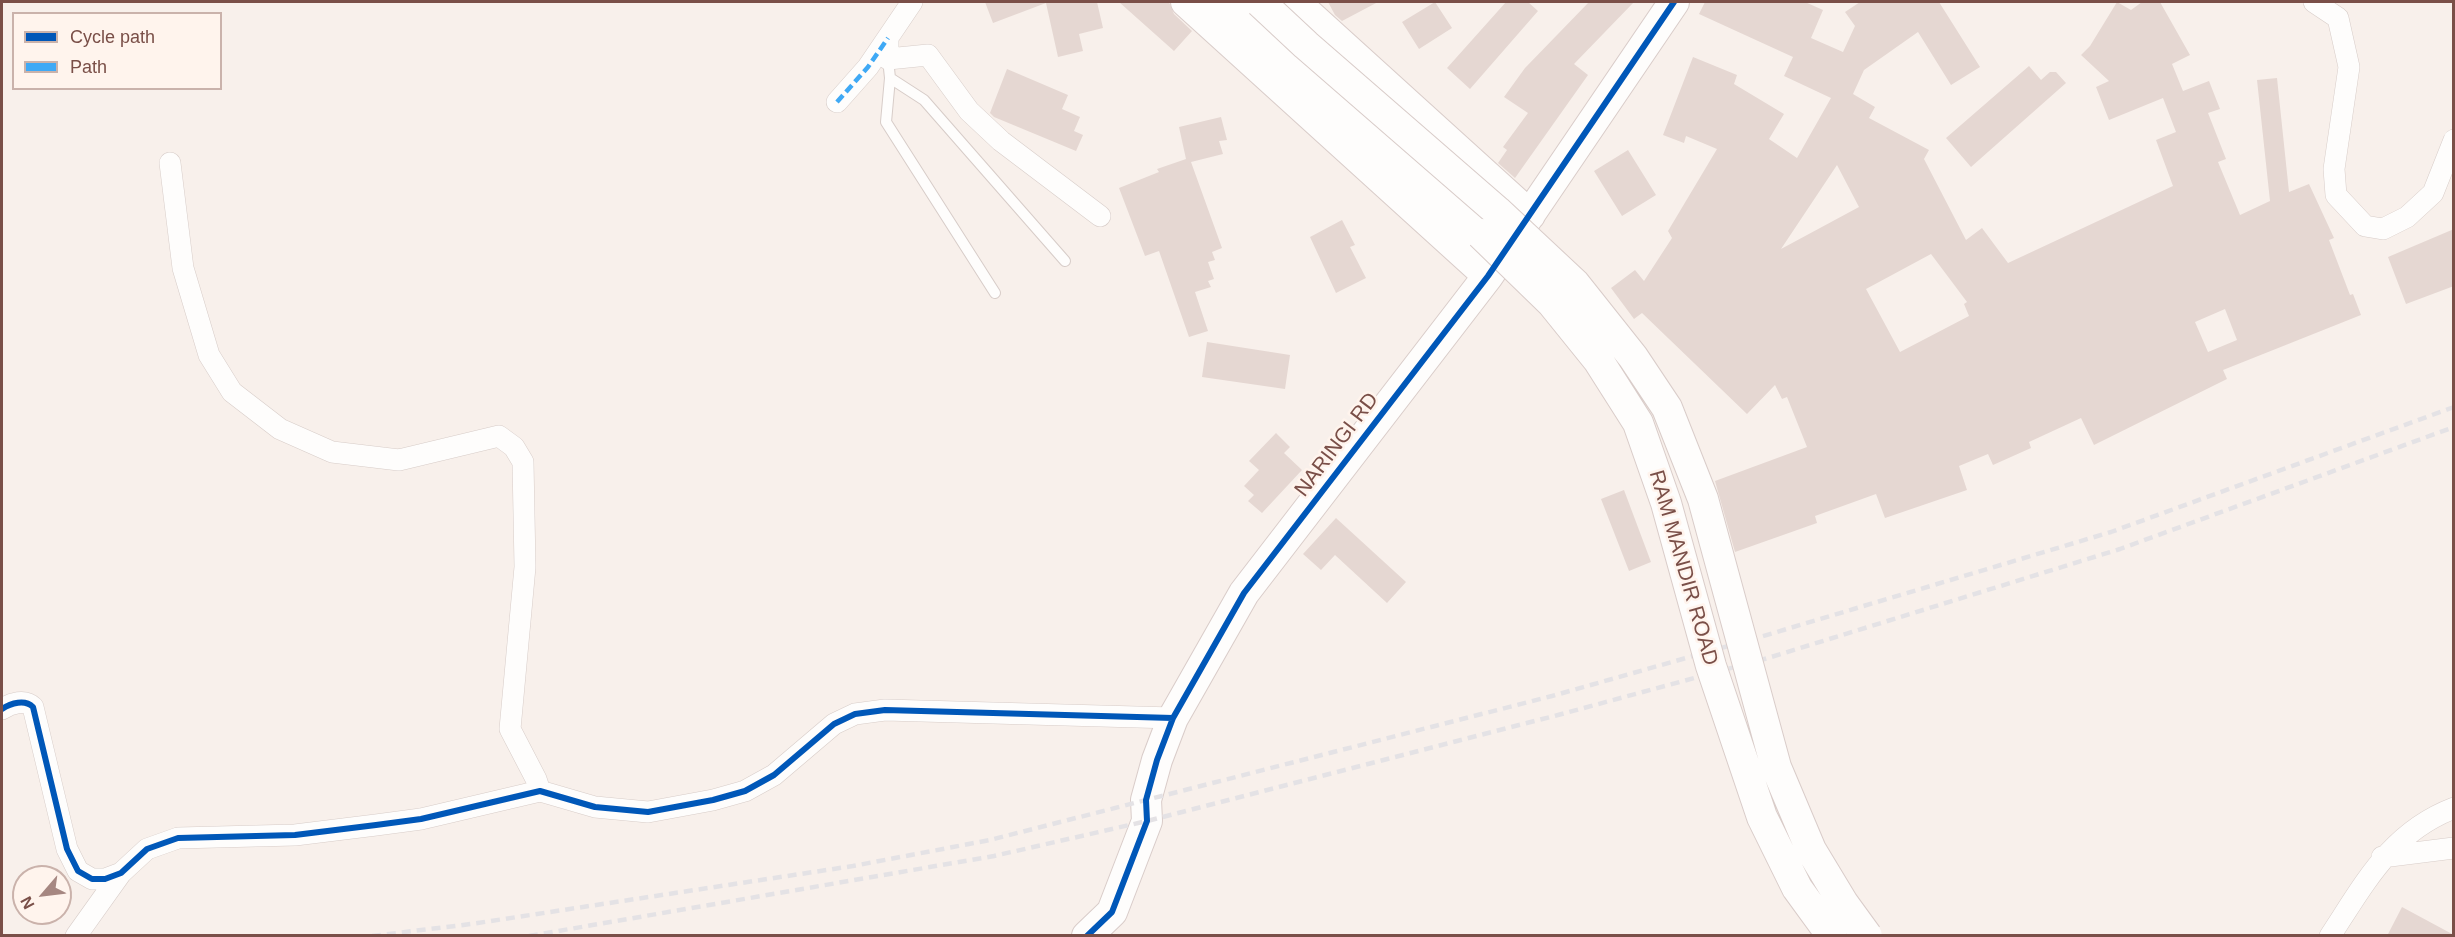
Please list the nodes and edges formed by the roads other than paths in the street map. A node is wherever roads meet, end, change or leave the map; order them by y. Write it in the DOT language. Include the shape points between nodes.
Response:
graph roads {
  1 [pos="912,2"];
  2 [pos="1186,2"];
  3 [pos="1224,2"];
  4 [pos="1260,2"];
  5 [pos="1295,2"];
  6 [pos="1674,2"];
  7 [pos="2314,2"];
  8 [pos="889,59"];
  9 [pos="837,102"];
  10 [pos="2454,140"];
  11 [pos="170,163"];
  12 [pos="1530,215"];
  13 [pos="1100,216"];
  14 [pos="1065,261"];
  15 [pos="1488,276"];
  16 [pos="995,292"];
  17 [pos="2,709"];
  18 [pos="1173,718"];
  19 [pos="540,791"];
  20 [pos="2454,808"];
  21 [pos="2454,848"];
  22 [pos="2382,857"];
  23 [pos="121,873"];
  24 [pos="76,936"];
  25 [pos="1087,936"];
  26 [pos="1832,936"];
  27 [pos="1867,936"];
  28 [pos="2330,936"];
  1 -- 8 [label="street"];
  2 -- 15 [label="main road"];
  3 -- 26 [label="main road, RAM MANDIR ROAD, bridge" via="1481,234 1552,303 1598,360 1638,423 1666,503 1711,666 1762,817 1797,888"];
  4 -- 27 [label="main road, bridge" via="1575,284 1656,391 1667,408 1703,500 1776,767 1811,850"];
  5 -- 12 [label="main road"];
  6 -- 12 [label="main road, NARINGI RD"];
  7 -- 10 [label="street" via="2338,18 2349,67 2334,169 2336,195 2365,226 2383,229 2407,217 2433,194"];
  8 -- 9 [label="street" via="868,67"];
  8 -- 13 [label="street" via="928,55 969,111 1001,141"];
  8 -- 14 [label="lane"];
  8 -- 16 [label="lane" via="886,122"];
  11 -- 19 [label="street" via="183,268 209,355 232,392 280,429 332,452 399,460 499,436 514,447 523,462 525,567 510,729"];
  12 -- 15 [label="main road, NARINGI RD"];
  15 -- 18 [label="main road, NARINGI RD" via="1244,594"];
  17 -- 23 [label="street" via="21,702 33,707 59,823 78,871 92,879"];
  18 -- 19 [label="street" via="885,710 855,714 834,724 774,775 745,791 713,800 648,812 595,807"];
  18 -- 25 [label="main road, NARINGI RD" via="1146,800 1147,820 1112,912"];
  19 -- 23 [label="street" via="421,819 364,827 295,835 178,838 147,849"];
  20 -- 22 [label="street" via="2423,822"];
  21 -- 22 [label="street"];
  22 -- 28 [label="street"];
  23 -- 24 [label="street"];
}
